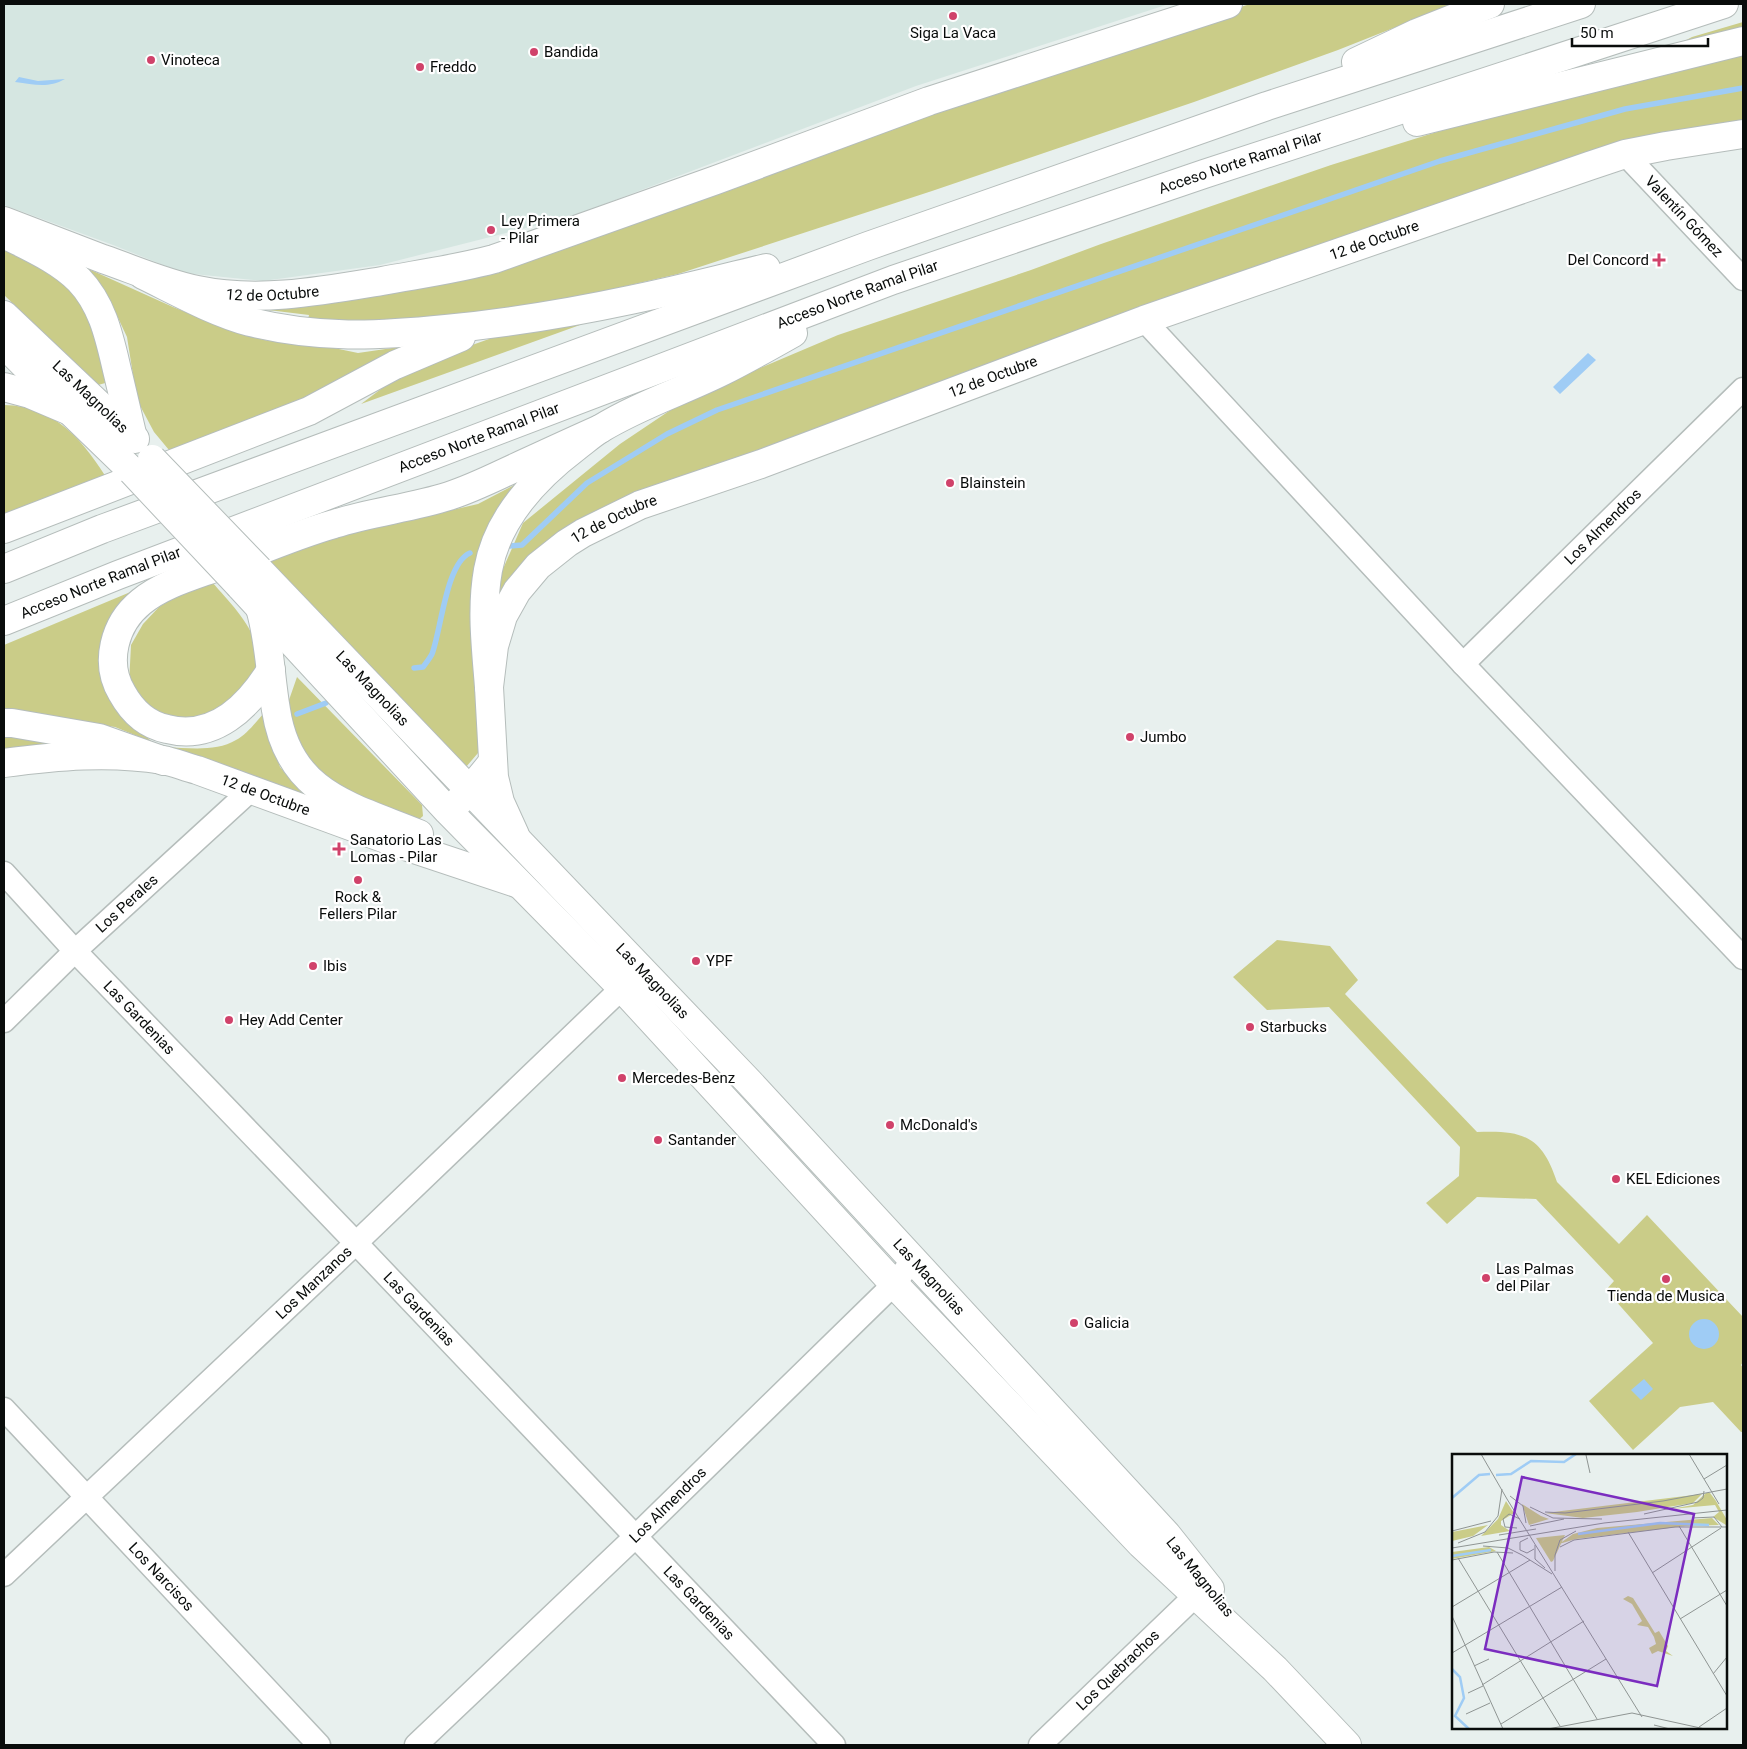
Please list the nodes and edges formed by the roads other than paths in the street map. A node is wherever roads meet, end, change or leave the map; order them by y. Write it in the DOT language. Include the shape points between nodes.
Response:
graph roads {
  1 [pos="1228,4"];
  2 [pos="1490,4"];
  3 [pos="1581,4"];
  4 [pos="1724,4"];
  5 [pos="1743,42"];
  6 [pos="1267,106"];
  7 [pos="1743,134"];
  8 [pos="1625,154"];
  9 [pos="1204,174"];
  10 [pos="4,221"];
  11 [pos="4,234"];
  12 [pos="868,246"];
  13 [pos="143,275"];
  14 [pos="1743,279"];
  15 [pos="892,280"];
  16 [pos="4,315"];
  17 [pos="1144,320"];
  18 [pos="495,324"];
  19 [pos="4,344"];
  20 [pos="4,387"];
  21 [pos="1743,389"];
  22 [pos="70,411"];
  23 [pos="600,429"];
  24 [pos="133,438"];
  25 [pos="142,465"];
  26 [pos="4,529"];
  27 [pos="4,569"];
  28 [pos="250,578"];
  29 [pos="259,607"];
  30 [pos="4,621"];
  31 [pos="1463,664"];
  32 [pos="271,670"];
  33 [pos="489,687"];
  34 [pos="4,723"];
  35 [pos="164,760"];
  36 [pos="492,762"];
  37 [pos="4,763"];
  38 [pos="252,789"];
  39 [pos="470,791"];
  40 [pos="448,811"];
  41 [pos="412,840"];
  42 [pos="519,843"];
  43 [pos="4,873"];
  44 [pos="519,884"];
  45 [pos="76,950"];
  46 [pos="1743,958"];
  47 [pos="622,988"];
  48 [pos="4,1021"];
  49 [pos="356,1243"];
  50 [pos="913,1260"];
  51 [pos="894,1284"];
  52 [pos="4,1409"];
  53 [pos="86,1496"];
  54 [pos="635,1537"];
  55 [pos="4,1575"];
  56 [pos="1196,1595"];
  57 [pos="1276,1669"];
  58 [pos="319,1745"];
  59 [pos="416,1745"];
  60 [pos="834,1745"];
  61 [pos="1040,1745"];
  62 [pos="1347,1745"];
  1 -- 13 [label="main road, 12 de Octubre" via="929,101 725,177 494,259 463,267 353,286 271,295 212,293"];
  2 -- 6 [label="main road" via="1417,32"];
  3 -- 6 [label="main road"];
  4 -- 9 [label="main road, Acceso Norte Ramal Pilar"];
  5 -- 9 [label="main road"];
  6 -- 12 [label="main road"];
  7 -- 8 [label="main road, 12 de Octubre"];
  8 -- 14 [label="street, Valentín Gómez"];
  8 -- 17 [label="main road, 12 de Octubre"];
  9 -- 15 [label="main road, Acceso Norte Ramal Pilar"];
  10 -- 13 [label="main road, 12 de Octubre"];
  11 -- 24 [label="main road" via="66,270 78,279 94,300 110,342"];
  12 -- 18 [label="main road" via="631,300"];
  12 -- 27 [label="main road" via="102,529"];
  13 -- 18 [label="main road" via="219,311 248,321 301,331 387,335"];
  15 -- 23 [label="main road" via="723,371"];
  15 -- 30 [label="main road, Acceso Norte Ramal Pilar" via="118,574"];
  16 -- 24 [label="main road, Las Magnolias"];
  17 -- 31 [label="street"];
  17 -- 33 [label="main road, 12 de Octubre" via="761,464 669,494 619,514 584,533 551,556 517,591 503,616 494,646"];
  18 -- 26 [label="main road" via="411,358 310,411"];
  19 -- 22 [label="main road, Las Magnolias"];
  20 -- 22 [label="main road"];
  21 -- 31 [label="street, Los Almendros"];
  22 -- 25 [label="main road, Las Magnolias"];
  23 -- 32 [label="main road" via="486,482 448,496 333,524 175,583 141,602 127,616 113,651 114,676 128,703 151,723 179,731 205,730 229,717 256,694"];
  23 -- 33 [label="main road" via="557,462 528,490 496,542 488,570 484,606"];
  24 -- 25 [label="main road, Las Magnolias"];
  25 -- 28 [label="main road, Las Magnolias, bridge"];
  28 -- 29 [label="main road, Las Magnolias"];
  28 -- 39 [label="main road, Las Magnolias"];
  29 -- 32 [label="main road" via="267,634"];
  29 -- 40 [label="main road, Las Magnolias"];
  31 -- 46 [label="street"];
  32 -- 41 [label="main road" via="283,740 305,775 328,795"];
  33 -- 36 [label="main road, 12 de Octubre"];
  34 -- 35 [label="main road" via="99,738"];
  35 -- 37 [label="main road, 12 de Octubre" via="85,754"];
  35 -- 38 [label="main road, 12 de Octubre"];
  36 -- 39 [label="main road"];
  36 -- 42 [label="main road, 12 de Octubre" via="500,802"];
  38 -- 41 [label="main road, 12 de Octubre"];
  38 -- 45 [label="street, Los Perales"];
  39 -- 40 [label="main road"];
  39 -- 42 [label="main road, Las Magnolias"];
  40 -- 41 [label="main road"];
  40 -- 44 [label="main road, Las Magnolias"];
  41 -- 44 [label="main road, 12 de Octubre"];
  42 -- 50 [label="main road, Las Magnolias" via="749,1082"];
  43 -- 45 [label="street, Las Gardenias"];
  44 -- 47 [label="main road, Las Magnolias"];
  45 -- 48 [label="street, Los Perales"];
  45 -- 49 [label="street, Las Gardenias"];
  47 -- 49 [label="street, Los Manzanos"];
  47 -- 51 [label="main road, Las Magnolias"];
  49 -- 53 [label="street, Los Manzanos"];
  49 -- 54 [label="street, Las Gardenias"];
  50 -- 51 [label="street, Los Almendros"];
  50 -- 57 [label="main road, Las Magnolias" via="1166,1535"];
  51 -- 54 [label="street, Los Almendros"];
  51 -- 56 [label="main road, Las Magnolias" via="1141,1544"];
  52 -- 53 [label="street, Los Narcisos"];
  53 -- 55 [label="street, Los Manzanos"];
  53 -- 58 [label="street, Los Narcisos"];
  54 -- 59 [label="street, Los Almendros"];
  54 -- 60 [label="street, Las Gardenias"];
  56 -- 57 [label="main road, Las Magnolias"];
  56 -- 61 [label="street, Los Quebrachos"];
  57 -- 62 [label="main road, Las Magnolias"];
}
